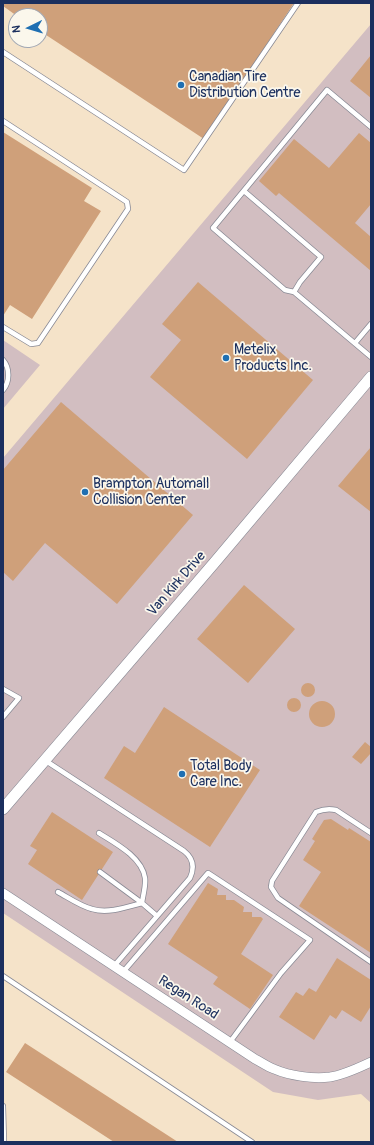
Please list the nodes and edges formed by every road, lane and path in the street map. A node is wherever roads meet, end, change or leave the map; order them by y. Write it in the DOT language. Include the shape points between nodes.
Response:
graph roads {
  1 [pos="298,3"];
  2 [pos="3,52"];
  3 [pos="3,121"];
  4 [pos="371,127"];
  5 [pos="244,191"];
  6 [pos="294,292"];
  7 [pos="371,324"];
  8 [pos="3,327"];
  9 [pos="355,343"];
  10 [pos="371,357"];
  11 [pos="3,360"];
  12 [pos="371,377"];
  13 [pos="3,390"];
  14 [pos="3,689"];
  15 [pos="3,717"];
  16 [pos="45,760"];
  17 [pos="3,809"];
  18 [pos="99,833"];
  19 [pos="371,833"];
  20 [pos="100,872"];
  21 [pos="58,892"];
  22 [pos="3,893"];
  23 [pos="142,903"];
  24 [pos="157,916"];
  25 [pos="371,962"];
  26 [pos="114,966"];
  27 [pos="123,972"];
  28 [pos="3,976"];
  29 [pos="230,1042"];
  30 [pos="371,1062"];
  31 [pos="3,1106"];
  32 [pos="4,1142"];
  33 [pos="252,1142"];
  1 -- 2 [label="lane" via="184,170"];
  3 -- 8 [label="lane" via="127,202 128,209 38,343 31,344"];
  4 -- 5 [label="lane" via="327,90"];
  5 -- 6 [label="lane" via="321,256"];
  5 -- 6 [label="lane" via="213,228 285,290"];
  6 -- 9 [label="lane"];
  7 -- 9 [label="lane"];
  9 -- 10 [label="lane"];
  11 -- 13 [label="lane" via="8,369 7,385"];
  12 -- 16 [label="street, Van Kirk Drive"];
  14 -- 15 [label="lane" via="19,698"];
  16 -- 17 [label="street, Van Kirk Drive"];
  16 -- 24 [label="lane" via="189,855 193,866 190,878"];
  18 -- 23 [label="lane" via="124,850 141,867 145,878"];
  19 -- 25 [label="lane" via="336,810 330,808 316,812 271,887 278,898"];
  20 -- 23 [label="lane"];
  21 -- 23 [label="lane" via="79,904 97,910 113,910"];
  22 -- 26 [label="street, Regan Road"];
  23 -- 24 [label="lane"];
  24 -- 26 [label="lane"];
  26 -- 27 [label="street, Regan Road"];
  27 -- 29 [label="street, Regan Road"];
  27 -- 29 [label="lane" via="208,873 310,940 281,973"];
  28 -- 33 [label="lane"];
  29 -- 30 [label="street, Regan Road" via="274,1070 308,1077 330,1077"];
  31 -- 32 [label="lane"];
}
